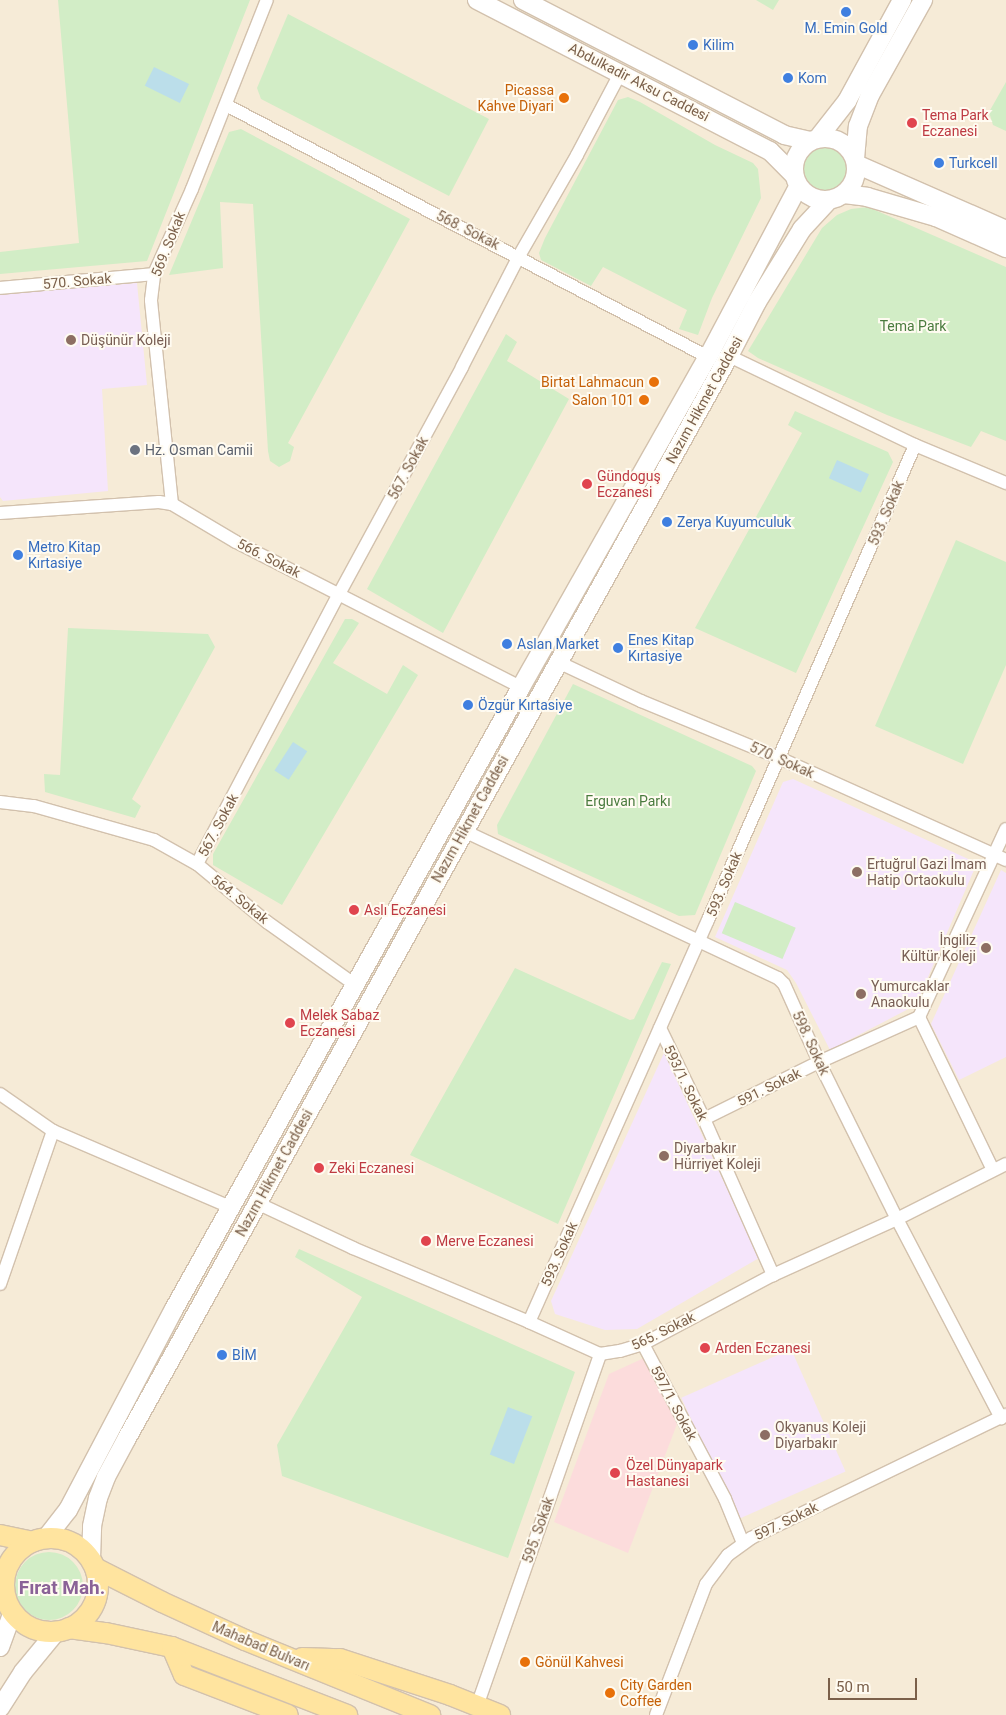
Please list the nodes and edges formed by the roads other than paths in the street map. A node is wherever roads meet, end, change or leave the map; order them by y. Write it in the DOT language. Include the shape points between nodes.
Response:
graph roads {
  1 [pos="267,0"];
  2 [pos="477,0"];
  3 [pos="523,0"];
  4 [pos="902,0"];
  5 [pos="923,0"];
  6 [pos="620,72"];
  7 [pos="226,105"];
  8 [pos="814,139"];
  9 [pos="855,162"];
  10 [pos="796,180"];
  11 [pos="836,197"];
  12 [pos="1006,230"];
  13 [pos="1006,248"];
  14 [pos="519,256"];
  15 [pos="154,274"];
  16 [pos="0,288"];
  17 [pos="729,356"];
  18 [pos="708,357"];
  19 [pos="915,445"];
  20 [pos="1006,483"];
  21 [pos="172,504"];
  22 [pos="0,513"];
  23 [pos="339,594"];
  24 [pos="558,662"];
  25 [pos="521,687"];
  26 [pos="779,758"];
  27 [pos="0,802"];
  28 [pos="1006,829"];
  29 [pos="464,832"];
  30 [pos="1000,857"];
  31 [pos="197,864"];
  32 [pos="699,940"];
  33 [pos="354,984"];
  34 [pos="919,1016"];
  35 [pos="660,1028"];
  36 [pos="819,1062"];
  37 [pos="0,1094"];
  38 [pos="704,1119"];
  39 [pos="53,1131"];
  40 [pos="1006,1164"];
  41 [pos="993,1170"];
  42 [pos="258,1203"];
  43 [pos="230,1207"];
  44 [pos="897,1219"];
  45 [pos="773,1275"];
  46 [pos="0,1284"];
  47 [pos="529,1322"];
  48 [pos="643,1344"];
  49 [pos="600,1354"];
  50 [pos="1003,1416"];
  51 [pos="0,1535"];
  52 [pos="39,1540"];
  53 [pos="743,1543"];
  54 [pos="93,1563"];
  55 [pos="7,1603"];
  56 [pos="62,1630"];
  57 [pos="0,1647"];
  58 [pos="172,1648"];
  59 [pos="290,1658"];
  60 [pos="477,1706"];
  61 [pos="0,1708"];
  62 [pos="288,1715"];
  63 [pos="347,1715"];
  64 [pos="430,1715"];
  65 [pos="500,1715"];
  66 [pos="656,1715"];
  1 -- 7 [label="street, 569. Sokak"];
  2 -- 6 [label="main road, Abdulkadir Aksu Caddesi"];
  3 -- 8 [label="main road, Abdulkadir Aksu Caddesi" via="784,135"];
  4 -- 8 [label="main road" via="847,101"];
  5 -- 9 [label="main road" via="870,95 858,126"];
  6 -- 10 [label="main road, Abdulkadir Aksu Caddesi" via="770,151"];
  6 -- 14 [label="street, 567. Sokak"];
  7 -- 14 [label="street, 568. Sokak"];
  7 -- 15 [label="street, 569. Sokak"];
  8 -- 9 [label="main road" via="836,140 850,151"];
  8 -- 10 [label="main road" via="796,155"];
  9 -- 11 [label="main road" via="854,180"];
  9 -- 12 [label="main road"];
  10 -- 11 [label="main road" via="806,195 817,200"];
  10 -- 18 [label="main road, Nazım Hikmet Caddesi"];
  11 -- 13 [label="main road" via="867,196 936,216"];
  11 -- 17 [label="main road, Nazım Hikmet Caddesi" via="802,229 779,263"];
  14 -- 18 [label="street, 568. Sokak"];
  14 -- 23 [label="street, 567. Sokak" via="458,376"];
  15 -- 16 [label="street, 570. Sokak"];
  15 -- 21 [label="street, 569. Sokak" via="151,300"];
  17 -- 19 [label="street"];
  17 -- 24 [label="main road, Nazım Hikmet Caddesi"];
  18 -- 25 [label="main road, Nazım Hikmet Caddesi"];
  19 -- 20 [label="street"];
  19 -- 26 [label="street, 593. Sokak"];
  21 -- 22 [label="street, 566. Sokak" via="159,502"];
  21 -- 23 [label="street, 566. Sokak" via="236,542"];
  23 -- 25 [label="street, 566. Sokak"];
  23 -- 31 [label="street, 567. Sokak"];
  24 -- 26 [label="street, 570. Sokak" via="641,701"];
  24 -- 29 [label="main road, Nazım Hikmet Caddesi"];
  25 -- 33 [label="main road, Nazım Hikmet Caddesi" via="416,879"];
  26 -- 30 [label="street, 570. Sokak"];
  26 -- 32 [label="street, 593. Sokak"];
  27 -- 31 [label="street, 564. Sokak" via="34,806 154,840"];
  28 -- 30 [label="street"];
  29 -- 32 [label="street, 598. Sokak"];
  29 -- 42 [label="main road, Nazım Hikmet Caddesi"];
  30 -- 34 [label="street"];
  31 -- 33 [label="street, 564. Sokak" via="267,922"];
  32 -- 35 [label="street, 593. Sokak"];
  32 -- 36 [label="street, 598. Sokak" via="778,978 784,984"];
  33 -- 43 [label="main road, Nazım Hikmet Caddesi"];
  34 -- 36 [label="street, 591. Sokak"];
  34 -- 41 [label="street"];
  35 -- 38 [label="street, 593/1. Sokak"];
  35 -- 47 [label="street, 593. Sokak"];
  36 -- 38 [label="street, 591. Sokak"];
  36 -- 44 [label="street, 598. Sokak"];
  37 -- 39 [label="street"];
  38 -- 45 [label="street, 593/1. Sokak"];
  39 -- 43 [label="street"];
  39 -- 46 [label="street"];
  40 -- 41 [label="street, 565. Sokak"];
  41 -- 44 [label="street, 565. Sokak"];
  42 -- 47 [label="street" via="353,1248"];
  42 -- 54 [label="main road, Nazım Hikmet Caddesi" via="106,1477 94,1514"];
  43 -- 52 [label="main road, Nazım Hikmet Caddesi" via="68,1510"];
  44 -- 45 [label="street, 565. Sokak"];
  44 -- 50 [label="street, 598. Sokak"];
  45 -- 48 [label="street, 565. Sokak"];
  47 -- 49 [label="street"];
  48 -- 49 [label="street, 565. Sokak"];
  48 -- 53 [label="street, 597/1. Sokak" via="725,1499"];
  49 -- 60 [label="street, 595. Sokak"];
  50 -- 53 [label="street, 597. Sokak"];
  51 -- 52 [label="main road"];
  52 -- 54 [label="main road" via="72,1542"];
  52 -- 55 [label="main road" via="20,1550 11,1560 5,1580"];
  53 -- 66 [label="street, 597. Sokak" via="728,1555 706,1584"];
  54 -- 56 [label="main road" via="98,1582 91,1610 82,1621"];
  54 -- 59 [label="main road, Mahabad Bulvarı" via="162,1602"];
  55 -- 56 [label="main road" via="32,1627"];
  55 -- 57 [label="main road"];
  56 -- 58 [label="main road" via="106,1633"];
  56 -- 61 [label="main road" via="23,1672"];
  58 -- 62 [label="main road" via="184,1675"];
  58 -- 63 [label="main road"];
  59 -- 60 [label="main road" via="340,1659"];
  59 -- 64 [label="main road, Mahabad Bulvarı"];
  60 -- 65 [label="main road"];
}
